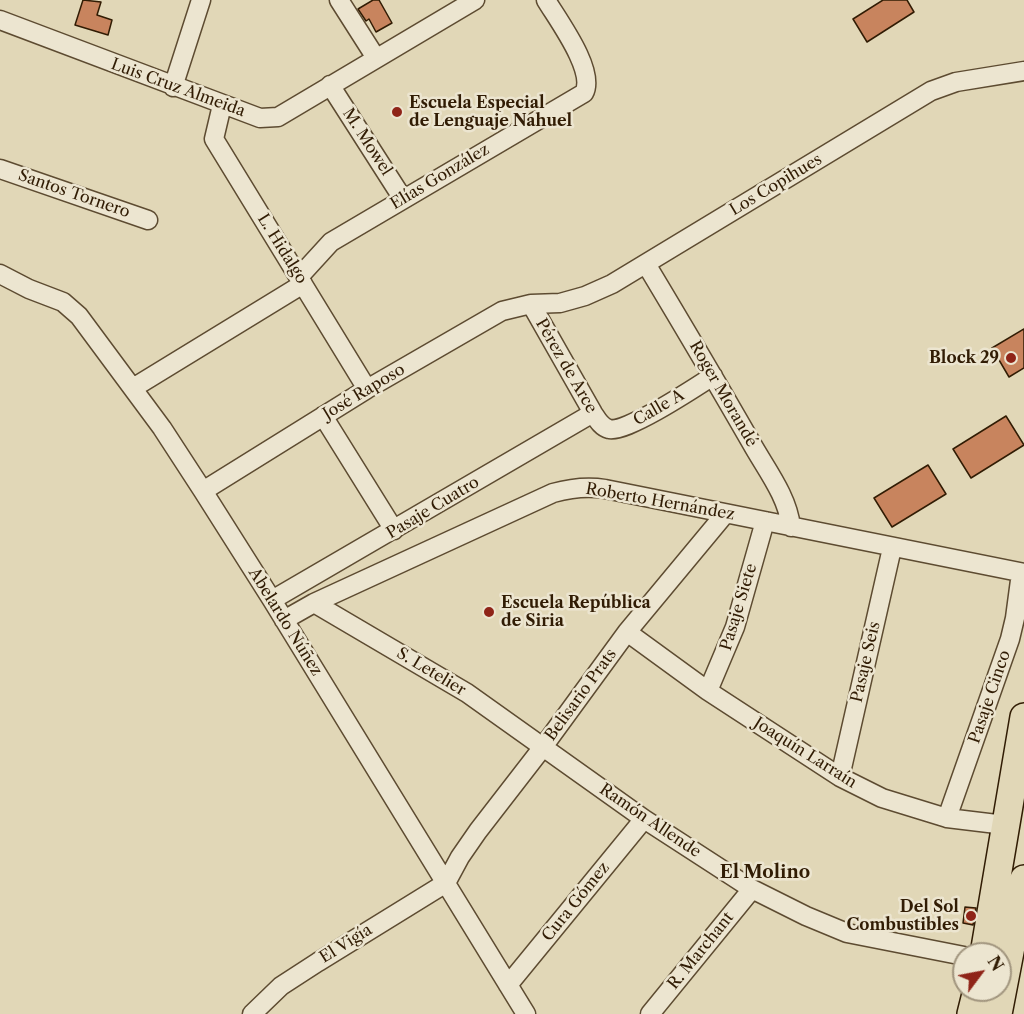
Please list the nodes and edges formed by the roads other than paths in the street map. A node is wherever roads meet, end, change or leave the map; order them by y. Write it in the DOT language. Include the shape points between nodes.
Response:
graph roads {
  1 [pos="201,0"];
  2 [pos="339,0"];
  3 [pos="476,0"];
  4 [pos="546,0"];
  5 [pos="0,20"];
  6 [pos="376,58"];
  7 [pos="1024,71"];
  8 [pos="330,86"];
  9 [pos="173,87"];
  10 [pos="222,105"];
  11 [pos="0,169"];
  12 [pos="403,199"];
  13 [pos="148,220"];
  14 [pos="646,264"];
  15 [pos="0,274"];
  16 [pos="301,281"];
  17 [pos="531,304"];
  18 [pos="713,376"];
  19 [pos="133,388"];
  20 [pos="367,389"];
  21 [pos="323,416"];
  22 [pos="598,420"];
  23 [pos="203,491"];
  24 [pos="725,514"];
  25 [pos="765,521"];
  26 [pos="791,527"];
  27 [pos="394,531"];
  28 [pos="892,548"];
  29 [pos="1023,573"];
  30 [pos="272,600"];
  31 [pos="314,603"];
  32 [pos="284,620"];
  33 [pos="627,632"];
  34 [pos="708,691"];
  35 [pos="1024,717"];
  36 [pos="543,747"];
  37 [pos="840,777"];
  38 [pos="947,818"];
  39 [pos="644,819"];
  40 [pos="1005,825"];
  41 [pos="1024,879"];
  42 [pos="446,883"];
  43 [pos="752,889"];
  44 [pos="986,942"];
  45 [pos="952,954"];
  46 [pos="508,985"];
  47 [pos="252,1014"];
  48 [pos="525,1014"];
  49 [pos="650,1014"];
  50 [pos="998,1014"];
  1 -- 9 [label="street"];
  2 -- 6 [label="street"];
  3 -- 6 [label="street, Luis Cruz Almeida"];
  4 -- 12 [label="street, Elías González" via="584,69 588,86 584,93"];
  5 -- 9 [label="street, Luis Cruz Almeida"];
  6 -- 8 [label="street, Luis Cruz Almeida"];
  7 -- 14 [label="street, Los Copihues" via="956,82 931,91"];
  8 -- 10 [label="street, Luis Cruz Almeida" via="278,117 260,118"];
  8 -- 12 [label="street, M. Mowel"];
  9 -- 10 [label="street, Luis Cruz Almeida"];
  10 -- 16 [label="street, L. Hidalgo" via="214,139"];
  11 -- 13 [label="street, Santos Tornero"];
  12 -- 16 [label="street, Elías González" via="331,242"];
  14 -- 17 [label="street, Los Copihues" via="585,296 560,303"];
  14 -- 18 [label="street, Roger Morandé"];
  15 -- 19 [label="street, Abelardo Núñez" via="63,302 80,315"];
  16 -- 19 [label="street, Elías González"];
  16 -- 20 [label="street, L. Hidalgo"];
  17 -- 20 [label="street, José Raposo" via="502,311"];
  17 -- 22 [label="street, Pérez de Arce"];
  18 -- 22 [label="street, Calle A" via="618,430 610,430"];
  18 -- 26 [label="street, Roger Morandé" via="785,503"];
  19 -- 23 [label="street, Abelardo Núñez"];
  20 -- 21 [label="street, José Raposo"];
  21 -- 23 [label="street, José Raposo"];
  21 -- 27 [label="street"];
  22 -- 27 [label="street, Pasaje Cuatro"];
  23 -- 30 [label="street, Abelardo Núñez"];
  24 -- 25 [label="street, Roberto Hernández"];
  24 -- 31 [label="street, Roberto Hernández" via="605,489 571,488"];
  24 -- 33 [label="street, Belisario Prats"];
  25 -- 26 [label="street, Roberto Hernández"];
  25 -- 34 [label="street, Pasaje Siete" via="735,627"];
  26 -- 28 [label="street, Roberto Hernández"];
  27 -- 30 [label="street, Pasaje Cuatro"];
  28 -- 29 [label="street, Roberto Hernández"];
  28 -- 37 [label="street, Pasaje Seis"];
  29 -- 38 [label="street, Pasaje Cinco" via="1010,639"];
  30 -- 32 [label="street, Abelardo Núñez"];
  31 -- 32 [label="street, Roberto Hernández"];
  31 -- 36 [label="street, S. Letelier" via="466,693"];
  32 -- 42 [label="street, Abelardo Núñez"];
  33 -- 34 [label="street, Joaquín Larraín"];
  33 -- 36 [label="street, Belisario Prats"];
  34 -- 37 [label="street, Joaquín Larraín"];
  35 -- 40 [label="main road"];
  36 -- 39 [label="street, Ramón Allende"];
  36 -- 42 [label="street, Belisario Prats" via="478,831"];
  37 -- 38 [label="street, Joaquín Larraín" via="882,798"];
  38 -- 40 [label="street, Joaquín Larraín"];
  39 -- 43 [label="street, Ramón Allende"];
  39 -- 46 [label="street, Cura Gómez"];
  40 -- 44 [label="main road"];
  41 -- 50 [label="main road"];
  42 -- 46 [label="street, Abelardo Núñez"];
  42 -- 47 [label="street, El Vigía" via="282,986"];
  43 -- 45 [label="street, Ramón Allende" via="847,933"];
  43 -- 49 [label="street, R. Marchant"];
  46 -- 48 [label="street, Abelardo Núñez"];
}
